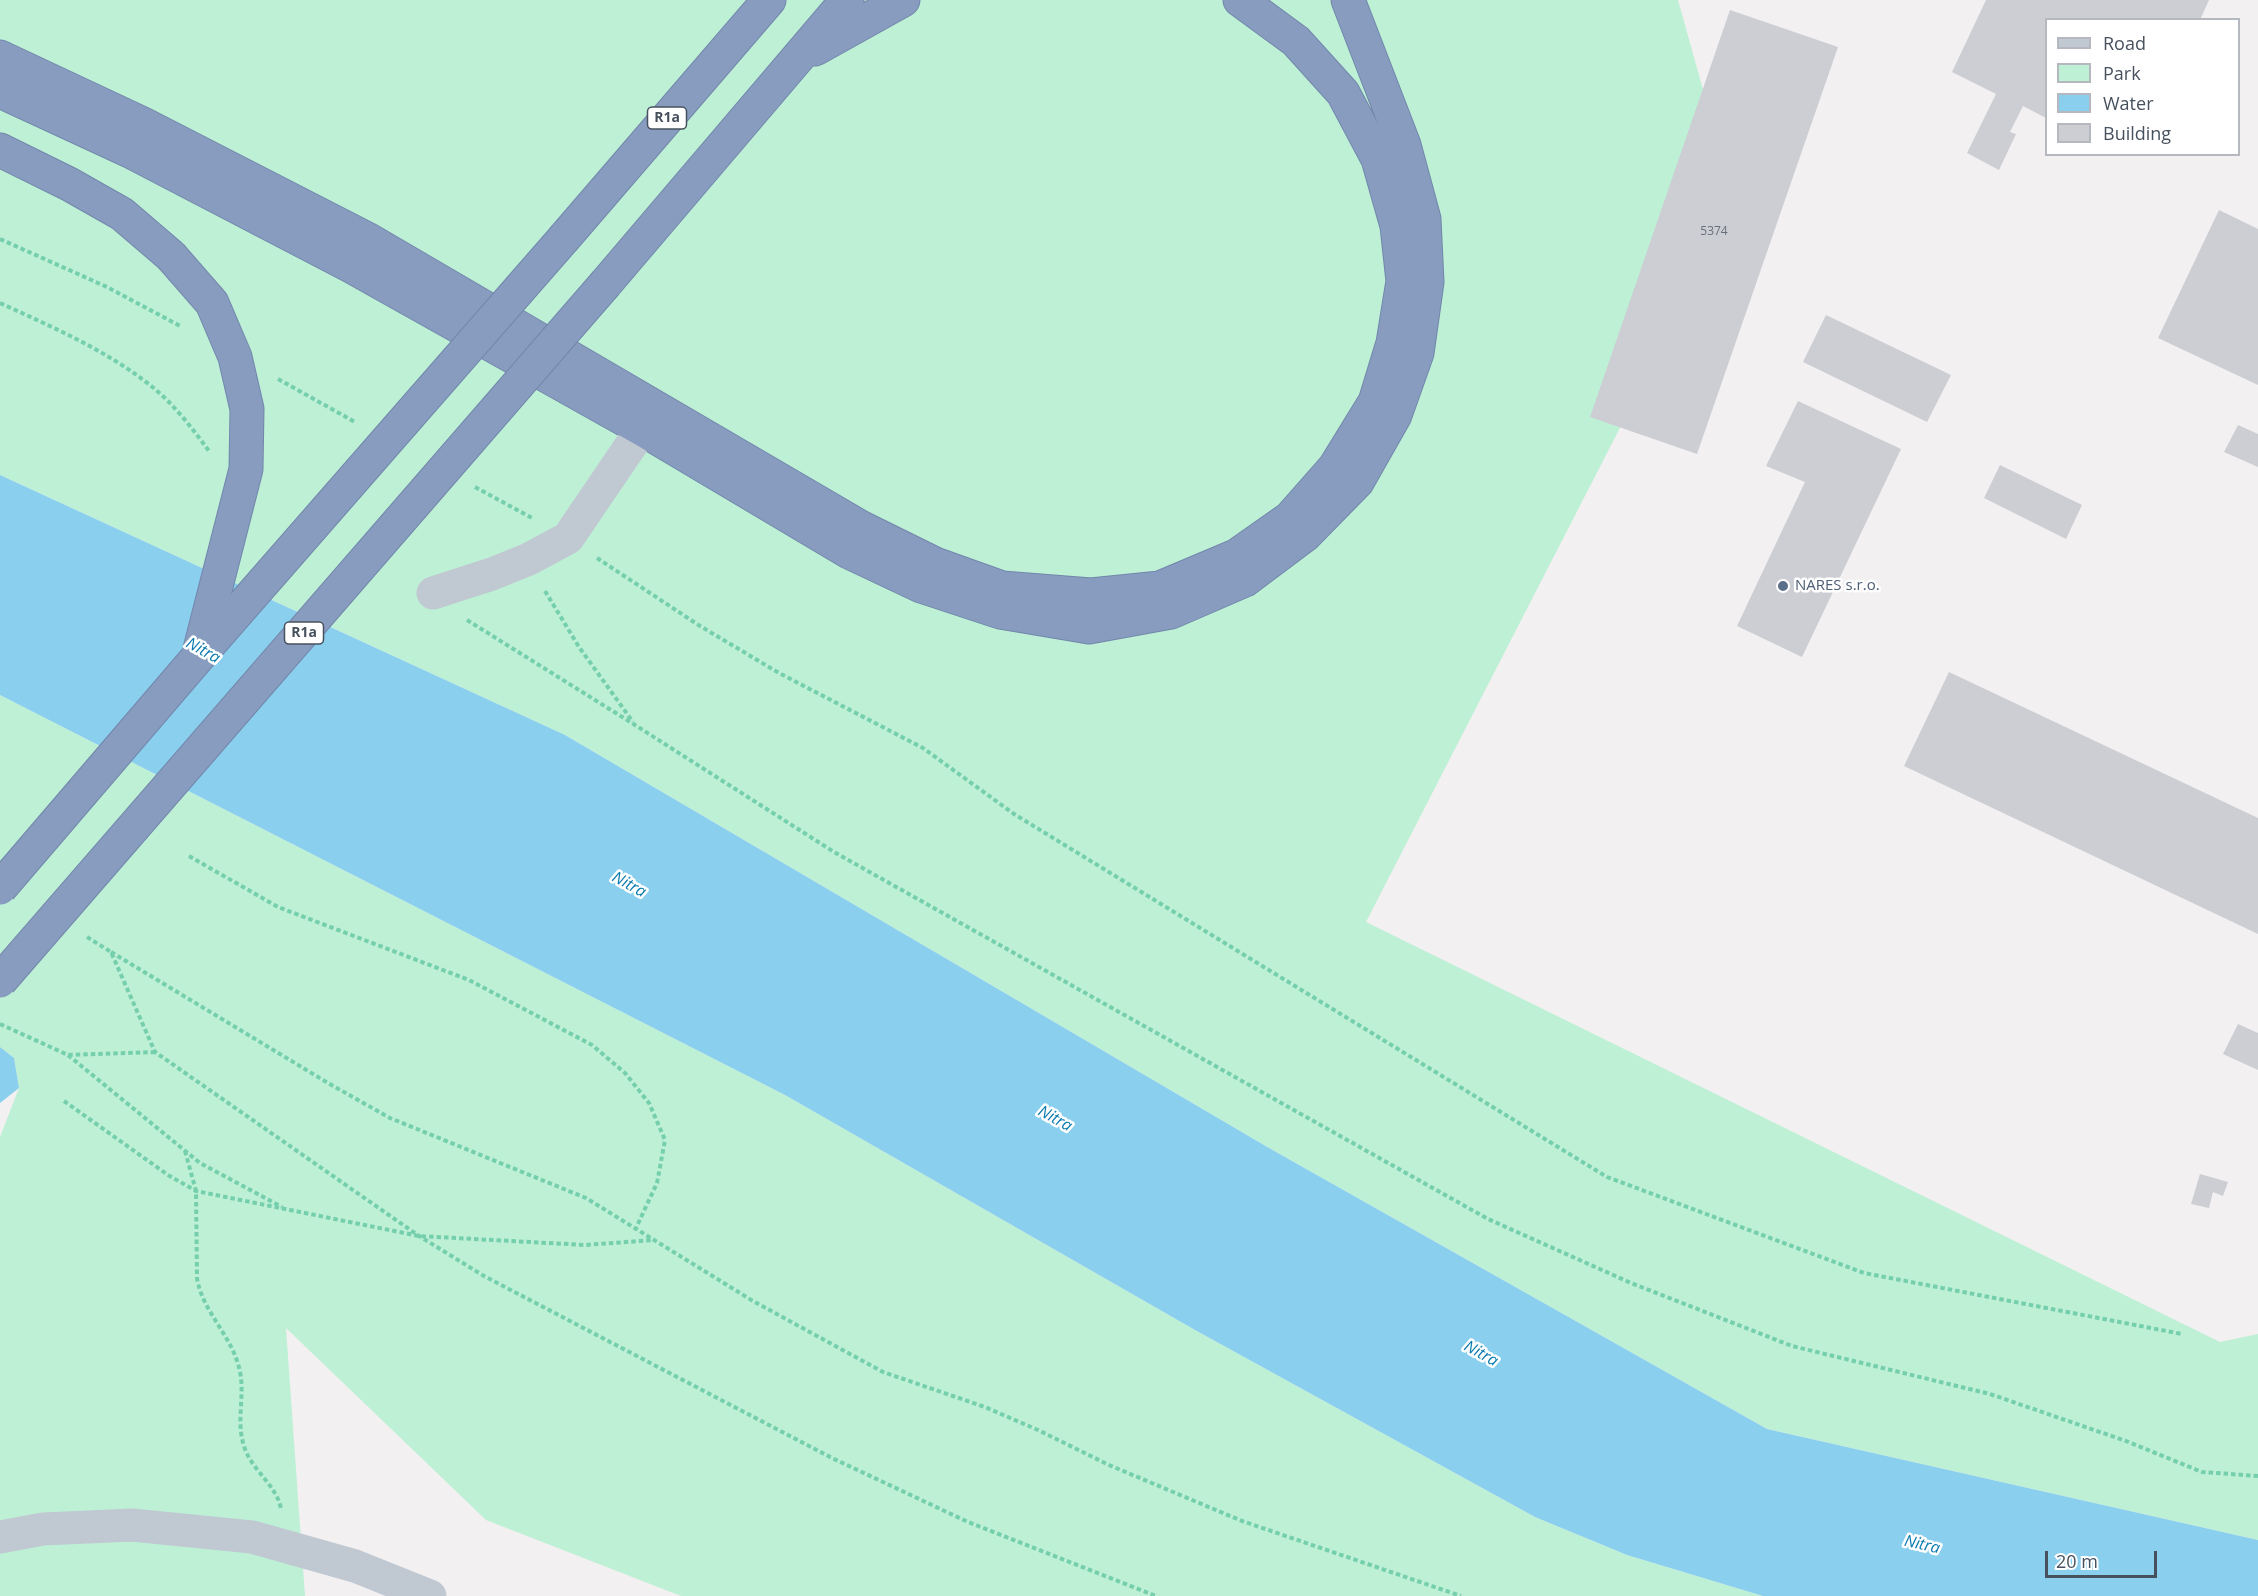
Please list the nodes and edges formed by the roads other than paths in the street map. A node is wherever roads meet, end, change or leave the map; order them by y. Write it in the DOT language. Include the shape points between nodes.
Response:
graph roads {
  1 [pos="769,0"];
  2 [pos="847,0"];
  3 [pos="903,0"];
  4 [pos="1240,0"];
  5 [pos="1348,0"];
  6 [pos="0,57"];
  7 [pos="796,60"];
  8 [pos="0,91"];
  9 [pos="0,150"];
  10 [pos="642,429"];
  11 [pos="433,593"];
  12 [pos="198,657"];
  13 [pos="0,888"];
  14 [pos="0,981"];
  15 [pos="0,1537"];
  16 [pos="430,1596"];
  1 -- 12 [label="highway, R1a, bridge"];
  2 -- 7 [label="highway, R1a"];
  3 -- 7 [label="highway"];
  4 -- 6 [label="highway" via="1296,41 1343,93 1378,159 1397,226 1403,281 1393,343 1375,402 1335,467 1290,518 1236,556 1160,588 1091,595 1002,588 935,564 872,534 369,240 143,124"];
  5 -- 10 [label="highway" via="1404,145 1424,219 1427,282 1417,353 1395,415 1357,482 1305,536 1245,580 1171,612 1089,627 1000,612 921,586 849,552"];
  7 -- 14 [label="highway, R1a, bridge"];
  8 -- 10 [label="highway" via="130,151 340,260"];
  9 -- 12 [label="highway, bridge" via="122,214 171,256 212,303 236,357 247,409 246,469"];
  10 -- 11 [label="street" via="568,538 529,559"];
  12 -- 13 [label="highway, R1a, bridge"];
  15 -- 16 [label="street" via="43,1529 132,1525 252,1537 355,1566"];
}
